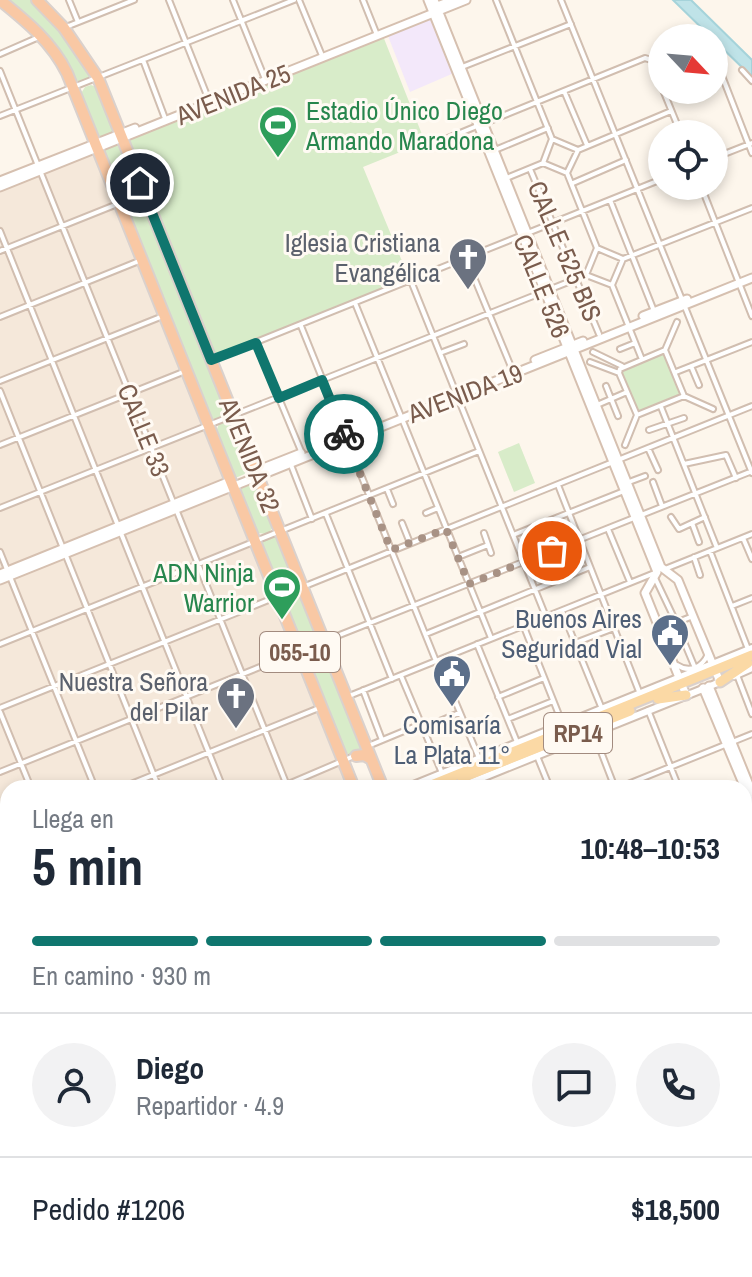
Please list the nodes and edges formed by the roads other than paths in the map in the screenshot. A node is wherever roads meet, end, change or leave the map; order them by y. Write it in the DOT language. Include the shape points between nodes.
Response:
graph roads {
  1 [pos="0,0"];
  2 [pos="37,0"];
  3 [pos="69,0"];
  4 [pos="134,0"];
  5 [pos="169,0"];
  6 [pos="233,0"];
  7 [pos="297,0"];
  8 [pos="363,0"];
  9 [pos="453,0"];
  10 [pos="466,0"];
  11 [pos="496,0"];
  12 [pos="561,0"];
  13 [pos="120,3"];
  14 [pos="433,7"];
  15 [pos="242,21"];
  16 [pos="78,22"];
  17 [pos="571,24"];
  18 [pos="64,28"];
  19 [pos="376,34"];
  20 [pos="40,35"];
  21 [pos="187,44"];
  22 [pos="515,46"];
  23 [pos="0,54"];
  24 [pos="322,56"];
  25 [pos="648,59"];
  26 [pos="143,60"];
  27 [pos="458,69"];
  28 [pos="742,70"];
  29 [pos="0,71"];
  30 [pos="98,78"];
  31 [pos="593,78"];
  32 [pos="265,79"];
  33 [pos="752,81"];
  34 [pos="79,90"];
  35 [pos="728,90"];
  36 [pos="564,91"];
  37 [pos="209,101"];
  38 [pos="537,102"];
  39 [pos="668,104"];
  40 [pos="16,110"];
  41 [pos="671,111"];
  42 [pos="0,116"];
  43 [pos="166,119"];
  44 [pos="675,120"];
  45 [pos="481,124"];
  46 [pos="548,128"];
  47 [pos="616,134"];
  48 [pos="121,136"];
  49 [pos="552,139"];
  50 [pos="750,144"];
  51 [pos="587,145"];
  52 [pos="97,146"];
  53 [pos="426,147"];
  54 [pos="578,150"];
  55 [pos="492,152"];
  56 [pos="728,153"];
  57 [pos="752,153"];
  58 [pos="626,160"];
  59 [pos="543,163"];
  60 [pos="39,169"];
  61 [pos="530,169"];
  62 [pos="567,173"];
  63 [pos="503,180"];
  64 [pos="572,183"];
  65 [pos="0,184"];
  66 [pos="141,185"];
  67 [pos="648,185"];
  68 [pos="637,189"];
  69 [pos="610,200"];
  70 [pos="707,200"];
  71 [pos="120,203"];
  72 [pos="752,208"];
  73 [pos="583,212"];
  74 [pos="716,222"];
  75 [pos="553,223"];
  76 [pos="62,226"];
  77 [pos="0,231"];
  78 [pos="525,234"];
  79 [pos="660,244"];
  80 [pos="7,248"];
  81 [pos="597,248"];
  82 [pos="0,251"];
  83 [pos="632,255"];
  84 [pos="466,258"];
  85 [pos="143,259"];
  86 [pos="623,259"];
  87 [pos="586,275"];
  88 [pos="752,275"];
  89 [pos="575,278"];
  90 [pos="411,280"];
  91 [pos="738,281"];
  92 [pos="85,282"];
  93 [pos="612,285"];
  94 [pos="547,290"];
  95 [pos="355,303"];
  96 [pos="684,303"];
  97 [pos="29,305"];
  98 [pos="654,311"];
  99 [pos="488,314"];
  100 [pos="165,315"];
  101 [pos="752,316"];
  102 [pos="0,317"];
  103 [pos="677,322"];
  104 [pos="628,324"];
  105 [pos="301,325"];
  106 [pos="599,334"];
  107 [pos="433,336"];
  108 [pos="107,338"];
  109 [pos="752,342"];
  110 [pos="256,343"];
  111 [pos="635,343"];
  112 [pos="464,344"];
  113 [pos="570,348"];
  114 [pos="620,349"];
  115 [pos="665,350"];
  116 [pos="593,352"];
  117 [pos="440,353"];
  118 [pos="378,358"];
  119 [pos="641,358"];
  120 [pos="52,360"];
  121 [pos="211,360"];
  122 [pos="707,360"];
  123 [pos="590,362"];
  124 [pos="622,366"];
  125 [pos="691,366"];
  126 [pos="187,370"];
  127 [pos="513,372"];
  128 [pos="676,372"];
  129 [pos="619,373"];
  130 [pos="322,380"];
  131 [pos="0,381"];
  132 [pos="699,385"];
  133 [pos="606,386"];
  134 [pos="0,391"];
  135 [pos="627,392"];
  136 [pos="129,393"];
  137 [pos="457,393"];
  138 [pos="684,396"];
  139 [pos="279,398"];
  140 [pos="612,398"];
  141 [pos="597,405"];
  142 [pos="752,406"];
  143 [pos="661,407"];
  144 [pos="713,409"];
  145 [pos="74,415"];
  146 [pos="637,415"];
  147 [pos="729,415"];
  148 [pos="234,416"];
  149 [pos="401,416"];
  150 [pos="618,416"];
  151 [pos="684,418"];
  152 [pos="667,423"];
  153 [pos="214,427"];
  154 [pos="649,430"];
  155 [pos="19,438"];
  156 [pos="346,438"];
  157 [pos="673,438"];
  158 [pos="0,445"];
  159 [pos="625,445"];
  160 [pos="151,448"];
  161 [pos="648,448"];
  162 [pos="479,451"];
  163 [pos="302,455"];
  164 [pos="616,461"];
  165 [pos="290,463"];
  166 [pos="684,464"];
  167 [pos="96,470"];
  168 [pos="658,470"];
  169 [pos="752,472"];
  170 [pos="257,473"];
  171 [pos="425,473"];
  172 [pos="645,476"];
  173 [pos="736,478"];
  174 [pos="653,482"];
  175 [pos="232,483"];
  176 [pos="558,485"];
  177 [pos="626,487"];
  178 [pos="387,489"];
  179 [pos="41,492"];
  180 [pos="695,494"];
  181 [pos="368,496"];
  182 [pos="393,504"];
  183 [pos="175,506"];
  184 [pos="662,507"];
  185 [pos="0,508"];
  186 [pos="438,508"];
  187 [pos="501,508"];
  188 [pos="326,513"];
  189 [pos="426,513"];
  190 [pos="569,513"];
  191 [pos="638,516"];
  192 [pos="671,517"];
  193 [pos="705,517"];
  194 [pos="312,519"];
  195 [pos="402,523"];
  196 [pos="692,523"];
  197 [pos="119,528"];
  198 [pos="446,529"];
  199 [pos="608,529"];
  200 [pos="280,532"];
  201 [pos="484,533"];
  202 [pos="752,534"];
  203 [pos="513,535"];
  204 [pos="743,538"];
  205 [pos="580,540"];
  206 [pos="256,541"];
  207 [pos="699,542"];
  208 [pos="410,543"];
  209 [pos="488,545"];
  210 [pos="717,548"];
  211 [pos="391,550"];
  212 [pos="64,551"];
  213 [pos="710,551"];
  214 [pos="0,552"];
  215 [pos="491,553"];
  216 [pos="458,557"];
  217 [pos="694,557"];
  218 [pos="752,559"];
  219 [pos="523,562"];
  220 [pos="198,564"];
  221 [pos="674,565"];
  222 [pos="590,567"];
  223 [pos="348,568"];
  224 [pos="658,573"];
  225 [pos="4,575"];
  226 [pos="700,575"];
  227 [pos="638,580"];
  228 [pos="678,580"];
  229 [pos="630,583"];
  230 [pos="469,584"];
  231 [pos="143,587"];
  232 [pos="303,587"];
  233 [pos="535,590"];
  234 [pos="646,591"];
  235 [pos="601,595"];
  236 [pos="278,596"];
  237 [pos="752,598"];
  238 [pos="413,606"];
  239 [pos="731,606"];
  240 [pos="87,609"];
  241 [pos="562,610"];
  242 [pos="480,612"];
  243 [pos="693,616"];
  244 [pos="546,617"];
  245 [pos="220,619"];
  246 [pos="676,622"];
  247 [pos="370,623"];
  248 [pos="524,626"];
  249 [pos="614,628"];
  250 [pos="660,629"];
  251 [pos="32,631"];
  252 [pos="425,634"];
  253 [pos="491,639"];
  254 [pos="325,641"];
  255 [pos="164,642"];
  256 [pos="574,643"];
  257 [pos="0,644"];
  258 [pos="477,644"];
  259 [pos="300,651"];
  260 [pos="708,653"];
  261 [pos="536,658"];
  262 [pos="750,658"];
  263 [pos="437,661"];
  264 [pos="109,664"];
  265 [pos="675,664"];
  266 [pos="695,668"];
  267 [pos="717,673"];
  268 [pos="242,674"];
  269 [pos="400,675"];
  270 [pos="737,675"];
  271 [pos="544,678"];
  272 [pos="392,679"];
  273 [pos="54,686"];
  274 [pos="683,686"];
  275 [pos="706,687"];
  276 [pos="363,690"];
  277 [pos="640,694"];
  278 [pos="187,697"];
  279 [pos="347,697"];
  280 [pos="498,697"];
  281 [pos="656,697"];
  282 [pos="553,701"];
  283 [pos="322,707"];
  284 [pos="631,707"];
  285 [pos="602,709"];
  286 [pos="0,710"];
  287 [pos="648,710"];
  288 [pos="459,713"];
  289 [pos="752,714"];
  290 [pos="132,719"];
  291 [pos="508,719"];
  292 [pos="590,724"];
  293 [pos="563,725"];
  294 [pos="422,726"];
  295 [pos="610,726"];
  296 [pos="265,730"];
  297 [pos="752,734"];
  298 [pos="382,740"];
  299 [pos="76,742"];
  300 [pos="517,743"];
  301 [pos="729,743"];
  302 [pos="367,747"];
  303 [pos="209,753"];
  304 [pos="356,756"];
  305 [pos="537,756"];
  306 [pos="371,759"];
  307 [pos="344,762"];
  308 [pos="21,764"];
  309 [pos="670,766"];
  310 [pos="481,768"];
  311 [pos="0,772"];
  312 [pos="442,773"];
  313 [pos="154,775"];
  314 [pos="28,780"];
  315 [pos="92,780"];
  316 [pos="141,780"];
  317 [pos="156,780"];
  318 [pos="220,780"];
  319 [pos="285,780"];
  320 [pos="301,780"];
  321 [pos="351,780"];
  322 [pos="380,780"];
  323 [pos="425,780"];
  324 [pos="447,780"];
  325 [pos="455,780"];
  326 [pos="467,780"];
  327 [pos="484,780"];
  328 [pos="547,780"];
  329 [pos="613,780"];
  330 [pos="636,780"];
  331 [pos="676,780"];
  332 [pos="743,780"];
  1 -- 20 [label="highway, 055-10"];
  2 -- 18 [label="highway, 055-10"];
  3 -- 16 [label="street"];
  4 -- 13 [label="street"];
  5 -- 21 [label="street"];
  6 -- 15 [label="street"];
  7 -- 15 [label="street"];
  7 -- 24 [label="street"];
  8 -- 19 [label="street"];
  9 -- 14 [label="main road, AVENIDA 25"];
  10 -- 14 [label="main road, AVENIDA 25"];
  11 -- 22 [label="street"];
  12 -- 17 [label="street"];
  13 -- 16 [label="street"];
  14 -- 19 [label="main road, AVENIDA 25"];
  14 -- 27 [label="main road, CALLE 526"];
  15 -- 21 [label="street"];
  15 -- 32 [label="street"];
  16 -- 18 [label="street"];
  17 -- 22 [label="street"];
  17 -- 31 [label="street"];
  18 -- 30 [label="highway, 055-10"];
  19 -- 24 [label="main road, AVENIDA 25"];
  20 -- 23 [label="street"];
  20 -- 34 [label="highway, 055-10"];
  21 -- 26 [label="street"];
  21 -- 37 [label="street"];
  22 -- 27 [label="street"];
  22 -- 38 [label="street"];
  24 -- 32 [label="main road, AVENIDA 25"];
  25 -- 31 [label="street"];
  26 -- 30 [label="street"];
  26 -- 43 [label="street"];
  27 -- 45 [label="main road, CALLE 526"];
  28 -- 33 [label="street"];
  29 -- 40 [label="street, CALLE 33"];
  30 -- 34 [label="street"];
  30 -- 48 [label="highway, AVENIDA 32 / 055-10"];
  31 -- 36 [label="street"];
  31 -- 47 [label="street"];
  32 -- 37 [label="main road, AVENIDA 25"];
  34 -- 40 [label="street"];
  34 -- 52 [label="highway, AVENIDA 32 / 055-10"];
  35 -- 50 [label="street"];
  36 -- 38 [label="street"];
  36 -- 51 [label="street"];
  37 -- 43 [label="main road, AVENIDA 25"];
  38 -- 45 [label="street"];
  38 -- 46 [label="street"];
  39 -- 41 [label="street"];
  40 -- 42 [label="street"];
  40 -- 60 [label="street, CALLE 33"];
  41 -- 44 [label="street"];
  41 -- 47 [label="street"];
  43 -- 48 [label="main road, AVENIDA 25"];
  45 -- 53 [label="street"];
  45 -- 55 [label="main road, CALLE 526"];
  46 -- 49 [label="street"];
  46 -- 55 [label="street"];
  47 -- 51 [label="street"];
  47 -- 58 [label="street"];
  48 -- 52 [label="main road, AVENIDA 25"];
  48 -- 66 [label="highway, AVENIDA 32 / 055-10"];
  49 -- 54 [label="street"];
  49 -- 59 [label="street"];
  50 -- 56 [label="street"];
  50 -- 57 [label="street"];
  51 -- 54 [label="street"];
  52 -- 60 [label="main road, AVENIDA 25"];
  52 -- 71 [label="highway, AVENIDA 32 / 055-10"];
  54 -- 62 [label="street"];
  55 -- 63 [label="main road, CALLE 526"];
  58 -- 64 [label="street"];
  58 -- 68 [label="street"];
  59 -- 61 [label="street"];
  59 -- 62 [label="street"];
  60 -- 65 [label="main road, AVENIDA 25"];
  60 -- 76 [label="street, CALLE 33"];
  61 -- 63 [label="street"];
  61 -- 75 [label="street, CALLE 525 BIS"];
  62 -- 64 [label="street"];
  63 -- 78 [label="main road, CALLE 526"];
  64 -- 73 [label="street"];
  66 -- 71 [label="street" via="136,195"];
  66 -- 121 [label="highway, AVENIDA 32 / 055-10"];
  67 -- 68 [label="street"];
  68 -- 69 [label="street"];
  68 -- 79 [label="street"];
  69 -- 73 [label="street"];
  69 -- 83 [label="street"];
  70 -- 74 [label="street"];
  71 -- 76 [label="street"];
  71 -- 85 [label="highway, AVENIDA 32 / 055-10"];
  72 -- 74 [label="street"];
  73 -- 75 [label="street"];
  73 -- 81 [label="street"];
  74 -- 79 [label="street"];
  74 -- 91 [label="street"];
  75 -- 78 [label="street"];
  75 -- 89 [label="street, CALLE 525 BIS"];
  76 -- 80 [label="street"];
  76 -- 92 [label="street, CALLE 33"];
  77 -- 80 [label="street"];
  78 -- 84 [label="street"];
  78 -- 94 [label="main road, CALLE 526"];
  79 -- 83 [label="street"];
  79 -- 96 [label="street"];
  80 -- 82 [label="street"];
  80 -- 97 [label="street"];
  81 -- 86 [label="street"];
  81 -- 87 [label="street"];
  83 -- 86 [label="street"];
  83 -- 98 [label="street"];
  84 -- 90 [label="street"];
  84 -- 99 [label="street"];
  85 -- 92 [label="street"];
  85 -- 100 [label="highway, AVENIDA 32 / 055-10"];
  86 -- 93 [label="street"];
  87 -- 89 [label="street"];
  87 -- 93 [label="street"];
  88 -- 91 [label="main road, AVENIDA 19"];
  89 -- 94 [label="street"];
  89 -- 106 [label="street, CALLE 525 BIS"];
  90 -- 95 [label="street"];
  90 -- 107 [label="street"];
  91 -- 96 [label="main road, AVENIDA 19"];
  91 -- 101 [label="street"];
  92 -- 97 [label="street"];
  92 -- 108 [label="street, CALLE 33"];
  93 -- 104 [label="street"];
  94 -- 99 [label="street"];
  94 -- 113 [label="main road, CALLE 526"];
  95 -- 105 [label="street"];
  95 -- 118 [label="street"];
  96 -- 98 [label="main road, AVENIDA 19"];
  96 -- 104 [label="main road, AVENIDA 19"];
  96 -- 122 [label="street"];
  97 -- 102 [label="street"];
  97 -- 120 [label="street"];
  98 -- 104 [label="main road, AVENIDA 19"];
  99 -- 107 [label="street"];
  99 -- 127 [label="street"];
  100 -- 108 [label="street"];
  100 -- 126 [label="highway, AVENIDA 32 / 055-10"];
  103 -- 115 [label="street"];
  104 -- 106 [label="main road, AVENIDA 19"];
  104 -- 111 [label="street"];
  104 -- 113 [label="main road, AVENIDA 19"];
  105 -- 110 [label="street"];
  105 -- 130 [label="street"];
  106 -- 113 [label="main road, AVENIDA 19"];
  107 -- 117 [label="street"];
  107 -- 118 [label="street"];
  108 -- 120 [label="street"];
  108 -- 136 [label="street, CALLE 33"];
  109 -- 122 [label="street"];
  110 -- 121 [label="street"];
  110 -- 139 [label="street"];
  111 -- 114 [label="street"];
  111 -- 119 [label="street"];
  112 -- 117 [label="street"];
  113 -- 127 [label="main road, AVENIDA 19"];
  113 -- 141 [label="main road, CALLE 526"];
  113 -- 164 [label="main road, CALLE 526"];
  115 -- 119 [label="street"];
  115 -- 128 [label="street"];
  116 -- 124 [label="street"];
  117 -- 137 [label="street"];
  118 -- 130 [label="street"];
  118 -- 149 [label="street"];
  119 -- 124 [label="street"];
  120 -- 131 [label="street"];
  120 -- 145 [label="street"];
  121 -- 148 [label="highway, AVENIDA 32 / 055-10"];
  122 -- 125 [label="street"];
  122 -- 147 [label="street"];
  123 -- 129 [label="street"];
  124 -- 129 [label="street"];
  125 -- 128 [label="street"];
  125 -- 132 [label="street"];
  126 -- 136 [label="street"];
  126 -- 153 [label="highway, AVENIDA 32 / 055-10"];
  127 -- 137 [label="main road, AVENIDA 19"];
  128 -- 138 [label="street"];
  129 -- 135 [label="street"];
  130 -- 139 [label="street"];
  130 -- 156 [label="street"];
  133 -- 140 [label="street"];
  134 -- 155 [label="street"];
  135 -- 140 [label="street"];
  135 -- 146 [label="street"];
  136 -- 145 [label="street"];
  136 -- 160 [label="street, CALLE 33"];
  137 -- 149 [label="main road, AVENIDA 19"];
  137 -- 162 [label="street"];
  138 -- 143 [label="street"];
  138 -- 144 [label="street"];
  139 -- 148 [label="street"];
  139 -- 163 [label="street"];
  140 -- 141 [label="street"];
  140 -- 150 [label="street"];
  141 -- 164 [label="main road, CALLE 526"];
  142 -- 147 [label="street"];
  143 -- 146 [label="street"];
  143 -- 152 [label="street"];
  145 -- 155 [label="street"];
  145 -- 167 [label="street"];
  146 -- 159 [label="street"];
  147 -- 157 [label="street"];
  147 -- 169 [label="street"];
  148 -- 153 [label="street"];
  148 -- 170 [label="highway, AVENIDA 32 / 055-10"];
  149 -- 156 [label="main road, AVENIDA 19"];
  149 -- 171 [label="street"];
  151 -- 152 [label="street"];
  152 -- 154 [label="street"];
  152 -- 157 [label="street"];
  153 -- 160 [label="street"];
  153 -- 175 [label="highway, AVENIDA 32 / 055-10"];
  155 -- 158 [label="street"];
  155 -- 179 [label="street"];
  156 -- 163 [label="main road, AVENIDA 19"];
  156 -- 181 [label="street"];
  157 -- 161 [label="street"];
  157 -- 166 [label="street"];
  160 -- 167 [label="street"];
  160 -- 183 [label="street, CALLE 33"];
  161 -- 164 [label="street"];
  161 -- 168 [label="street"];
  162 -- 171 [label="street"];
  162 -- 187 [label="street"];
  163 -- 165 [label="main road, AVENIDA 19"];
  163 -- 170 [label="main road, AVENIDA 19"];
  164 -- 176 [label="street"];
  164 -- 177 [label="main road, CALLE 526"];
  165 -- 170 [label="main road, AVENIDA 19"];
  165 -- 194 [label="street"];
  166 -- 173 [label="street" via="726,455"];
  166 -- 180 [label="street"];
  167 -- 179 [label="street"];
  167 -- 197 [label="street"];
  169 -- 173 [label="street"];
  170 -- 175 [label="main road, AVENIDA 19"];
  170 -- 200 [label="highway, AVENIDA 32 / 055-10"];
  171 -- 178 [label="street"];
  171 -- 186 [label="street"];
  172 -- 177 [label="street"];
  173 -- 180 [label="street"];
  174 -- 184 [label="street"];
  175 -- 183 [label="main road, AVENIDA 19"];
  175 -- 206 [label="highway, AVENIDA 32 / 055-10"];
  176 -- 187 [label="street"];
  176 -- 190 [label="street"];
  177 -- 190 [label="street"];
  177 -- 191 [label="main road, CALLE 526"];
  178 -- 181 [label="street"];
  178 -- 182 [label="street"];
  179 -- 185 [label="street"];
  179 -- 212 [label="street"];
  180 -- 184 [label="street"];
  180 -- 193 [label="street"];
  181 -- 188 [label="street"];
  181 -- 211 [label="street"];
  183 -- 197 [label="main road, AVENIDA 19"];
  183 -- 220 [label="street, CALLE 33"];
  184 -- 191 [label="street"];
  186 -- 189 [label="street"];
  186 -- 198 [label="street"];
  187 -- 198 [label="street"];
  187 -- 203 [label="street"];
  188 -- 194 [label="street"];
  188 -- 223 [label="street"];
  190 -- 203 [label="street"];
  190 -- 205 [label="street"];
  191 -- 199 [label="street"];
  191 -- 224 [label="main road, CALLE 526"];
  192 -- 196 [label="street" via="679,529"];
  193 -- 196 [label="street"];
  193 -- 210 [label="street"];
  194 -- 200 [label="street"];
  195 -- 208 [label="street"];
  196 -- 207 [label="street"];
  197 -- 212 [label="main road, AVENIDA 19"];
  197 -- 231 [label="street"];
  198 -- 208 [label="street"];
  198 -- 216 [label="street"];
  199 -- 205 [label="street"];
  199 -- 229 [label="street"];
  200 -- 206 [label="street"];
  200 -- 232 [label="highway, AVENIDA 32 / 055-10"];
  201 -- 209 [label="street"];
  202 -- 204 [label="street"];
  203 -- 219 [label="street"];
  204 -- 210 [label="street"];
  204 -- 218 [label="street"];
  205 -- 219 [label="street"];
  205 -- 222 [label="street"];
  206 -- 220 [label="street"];
  206 -- 236 [label="highway, AVENIDA 32 / 055-10"];
  208 -- 211 [label="street"];
  209 -- 215 [label="street"];
  209 -- 216 [label="street"];
  210 -- 213 [label="street"];
  211 -- 223 [label="street"];
  211 -- 238 [label="street"];
  212 -- 225 [label="main road, AVENIDA 19"];
  212 -- 240 [label="street"];
  213 -- 217 [label="street"];
  213 -- 239 [label="street"];
  214 -- 225 [label="street"];
  216 -- 230 [label="street"];
  217 -- 221 [label="street"];
  217 -- 226 [label="street"];
  219 -- 230 [label="street"];
  219 -- 233 [label="street"];
  220 -- 231 [label="street"];
  220 -- 245 [label="street, CALLE 33"];
  221 -- 224 [label="street"];
  221 -- 228 [label="street"];
  222 -- 233 [label="street"];
  222 -- 235 [label="street"];
  223 -- 232 [label="street"];
  223 -- 247 [label="street"];
  224 -- 227 [label="street"];
  224 -- 228 [label="main road"];
  224 -- 234 [label="main road"];
  224 -- 246 [label="street, CALLE 526"];
  225 -- 251 [label="street"];
  227 -- 229 [label="street"];
  227 -- 234 [label="street"];
  228 -- 243 [label="main road"];
  229 -- 235 [label="street"];
  230 -- 238 [label="street"];
  230 -- 242 [label="street"];
  231 -- 240 [label="street"];
  231 -- 255 [label="street"];
  232 -- 254 [label="highway, AVENIDA 32 / 055-10"];
  233 -- 242 [label="street"];
  233 -- 244 [label="street"];
  234 -- 250 [label="main road"];
  235 -- 241 [label="street"];
  235 -- 249 [label="street"];
  236 -- 245 [label="street"];
  236 -- 259 [label="highway, AVENIDA 32 / 055-10"];
  237 -- 239 [label="street"];
  238 -- 247 [label="street"];
  238 -- 252 [label="street"];
  239 -- 262 [label="street"];
  240 -- 251 [label="street"];
  240 -- 264 [label="street"];
  241 -- 244 [label="street"];
  241 -- 256 [label="street"];
  242 -- 252 [label="street"];
  242 -- 253 [label="street"];
  243 -- 246 [label="street"];
  243 -- 260 [label="main road"];
  244 -- 248 [label="street"];
  245 -- 255 [label="street"];
  245 -- 268 [label="street, CALLE 33"];
  246 -- 250 [label="street"];
  246 -- 266 [label="street, CALLE 526"];
  247 -- 254 [label="street"];
  247 -- 272 [label="street"];
  248 -- 253 [label="street"];
  248 -- 261 [label="street"];
  249 -- 256 [label="street"];
  249 -- 277 [label="street"];
  250 -- 265 [label="main road"];
  251 -- 257 [label="street"];
  251 -- 273 [label="street"];
  252 -- 263 [label="street"];
  253 -- 258 [label="street"];
  254 -- 279 [label="highway, AVENIDA 32 / 055-10"];
  255 -- 264 [label="street"];
  255 -- 278 [label="street"];
  256 -- 261 [label="street"];
  256 -- 285 [label="street"];
  258 -- 263 [label="street"];
  258 -- 280 [label="street"];
  259 -- 268 [label="street"];
  259 -- 283 [label="highway, AVENIDA 32 / 055-10"];
  260 -- 266 [label="street"];
  260 -- 267 [label="main road"];
  261 -- 271 [label="street"];
  262 -- 267 [label="main road"];
  262 -- 267 [label="main road"];
  262 -- 270 [label="street"];
  263 -- 269 [label="street"];
  263 -- 288 [label="street"];
  264 -- 273 [label="street"];
  264 -- 290 [label="street"];
  265 -- 266 [label="street"];
  265 -- 274 [label="main road"];
  267 -- 270 [label="street"];
  267 -- 274 [label="main road"];
  267 -- 275 [label="street"];
  268 -- 278 [label="street"];
  268 -- 296 [label="street, CALLE 33"];
  269 -- 272 [label="street"];
  269 -- 294 [label="street"];
  270 -- 289 [label="street"];
  271 -- 280 [label="street"];
  271 -- 282 [label="street"];
  272 -- 276 [label="street"];
  273 -- 286 [label="street"];
  273 -- 299 [label="street"];
  274 -- 275 [label="street"];
  274 -- 277 [label="street"];
  274 -- 281 [label="main road"];
  274 -- 281 [label="main road"];
  274 -- 287 [label="street"];
  275 -- 301 [label="main road"];
  276 -- 279 [label="street"];
  276 -- 298 [label="street"];
  277 -- 285 [label="street"];
  278 -- 290 [label="street"];
  278 -- 303 [label="street"];
  279 -- 302 [label="highway, AVENIDA 32 / 055-10"];
  280 -- 291 [label="street"];
  281 -- 284 [label="main road, RP14"];
  282 -- 291 [label="street"];
  282 -- 293 [label="street"];
  283 -- 296 [label="street"];
  283 -- 307 [label="highway, AVENIDA 32 / 055-10"];
  284 -- 285 [label="main road"];
  284 -- 292 [label="main road, RP14"];
  284 -- 295 [label="main road"];
  285 -- 292 [label="street"];
  286 -- 308 [label="street"];
  287 -- 295 [label="street"];
  287 -- 309 [label="street"];
  288 -- 294 [label="street"];
  288 -- 310 [label="street"];
  290 -- 299 [label="street"];
  290 -- 313 [label="street"];
  291 -- 300 [label="street"];
  292 -- 293 [label="street"];
  292 -- 295 [label="street"];
  292 -- 305 [label="street"];
  292 -- 310 [label="main road, RP14"];
  292 -- 329 [label="street"];
  293 -- 300 [label="street"];
  294 -- 298 [label="street"];
  294 -- 312 [label="street"];
  296 -- 303 [label="street"];
  296 -- 319 [label="street, CALLE 33"];
  297 -- 301 [label="street"];
  298 -- 302 [label="street"];
  299 -- 308 [label="street"];
  299 -- 315 [label="street"];
  300 -- 310 [label="street"];
  301 -- 309 [label="street"];
  301 -- 332 [label="main road"];
  302 -- 304 [label="street"];
  302 -- 306 [label="highway, AVENIDA 32 / 055-10"];
  303 -- 313 [label="street"];
  303 -- 318 [label="street"];
  304 -- 306 [label="highway"];
  304 -- 307 [label="street"];
  305 -- 310 [label="street"];
  305 -- 328 [label="street"];
  306 -- 322 [label="highway, AVENIDA 32 / 055-10"];
  307 -- 320 [label="street"];
  307 -- 321 [label="highway, AVENIDA 32 / 055-10"];
  308 -- 311 [label="street"];
  308 -- 314 [label="street"];
  309 -- 330 [label="street"];
  309 -- 331 [label="street"];
  310 -- 312 [label="street"];
  310 -- 324 [label="main road, RP14"];
  310 -- 325 [label="main road, RP14"];
  310 -- 326 [label="street"];
  310 -- 327 [label="street"];
  312 -- 323 [label="street"];
  313 -- 316 [label="street"];
  313 -- 317 [label="street"];
}
